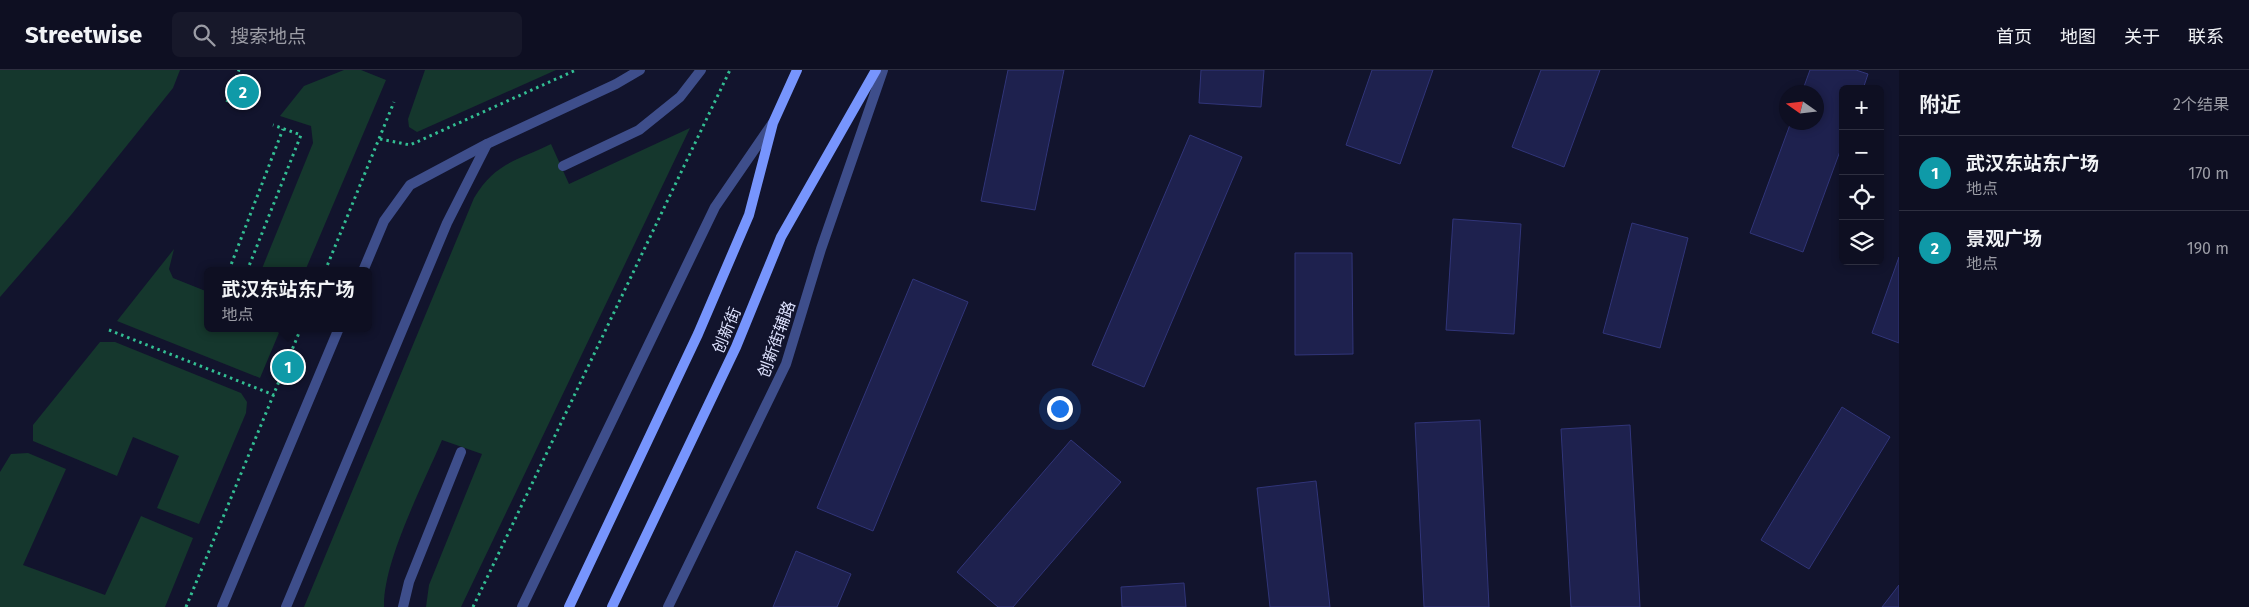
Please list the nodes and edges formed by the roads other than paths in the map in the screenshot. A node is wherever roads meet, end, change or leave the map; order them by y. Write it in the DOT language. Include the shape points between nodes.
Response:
graph roads {
  1 [pos="640,70"];
  2 [pos="700,70"];
  3 [pos="797,70"];
  4 [pos="876,70"];
  5 [pos="883,70"];
  6 [pos="773,123"];
  7 [pos="487,144"];
  8 [pos="563,166"];
  9 [pos="365,267"];
  10 [pos="337,332"];
  11 [pos="461,452"];
  12 [pos="222,607"];
  13 [pos="286,607"];
  14 [pos="403,607"];
  15 [pos="522,607"];
  16 [pos="568,607"];
  17 [pos="612,607"];
  18 [pos="668,607"];
  1 -- 7 [label="street"];
  2 -- 8 [label="street" via="680,98 639,130"];
  3 -- 6 [label="main road, 创新街"];
  4 -- 17 [label="main road, 创新街" via="781,237 736,347"];
  5 -- 18 [label="street, 创新街辅路" via="786,364"];
  6 -- 15 [label="street" via="715,207"];
  6 -- 16 [label="main road, 创新街" via="749,215 698,334"];
  7 -- 9 [label="street" via="410,185 384,221"];
  7 -- 13 [label="street" via="447,223"];
  10 -- 12 [label="street"];
  11 -- 14 [label="street" via="409,582"];
}
